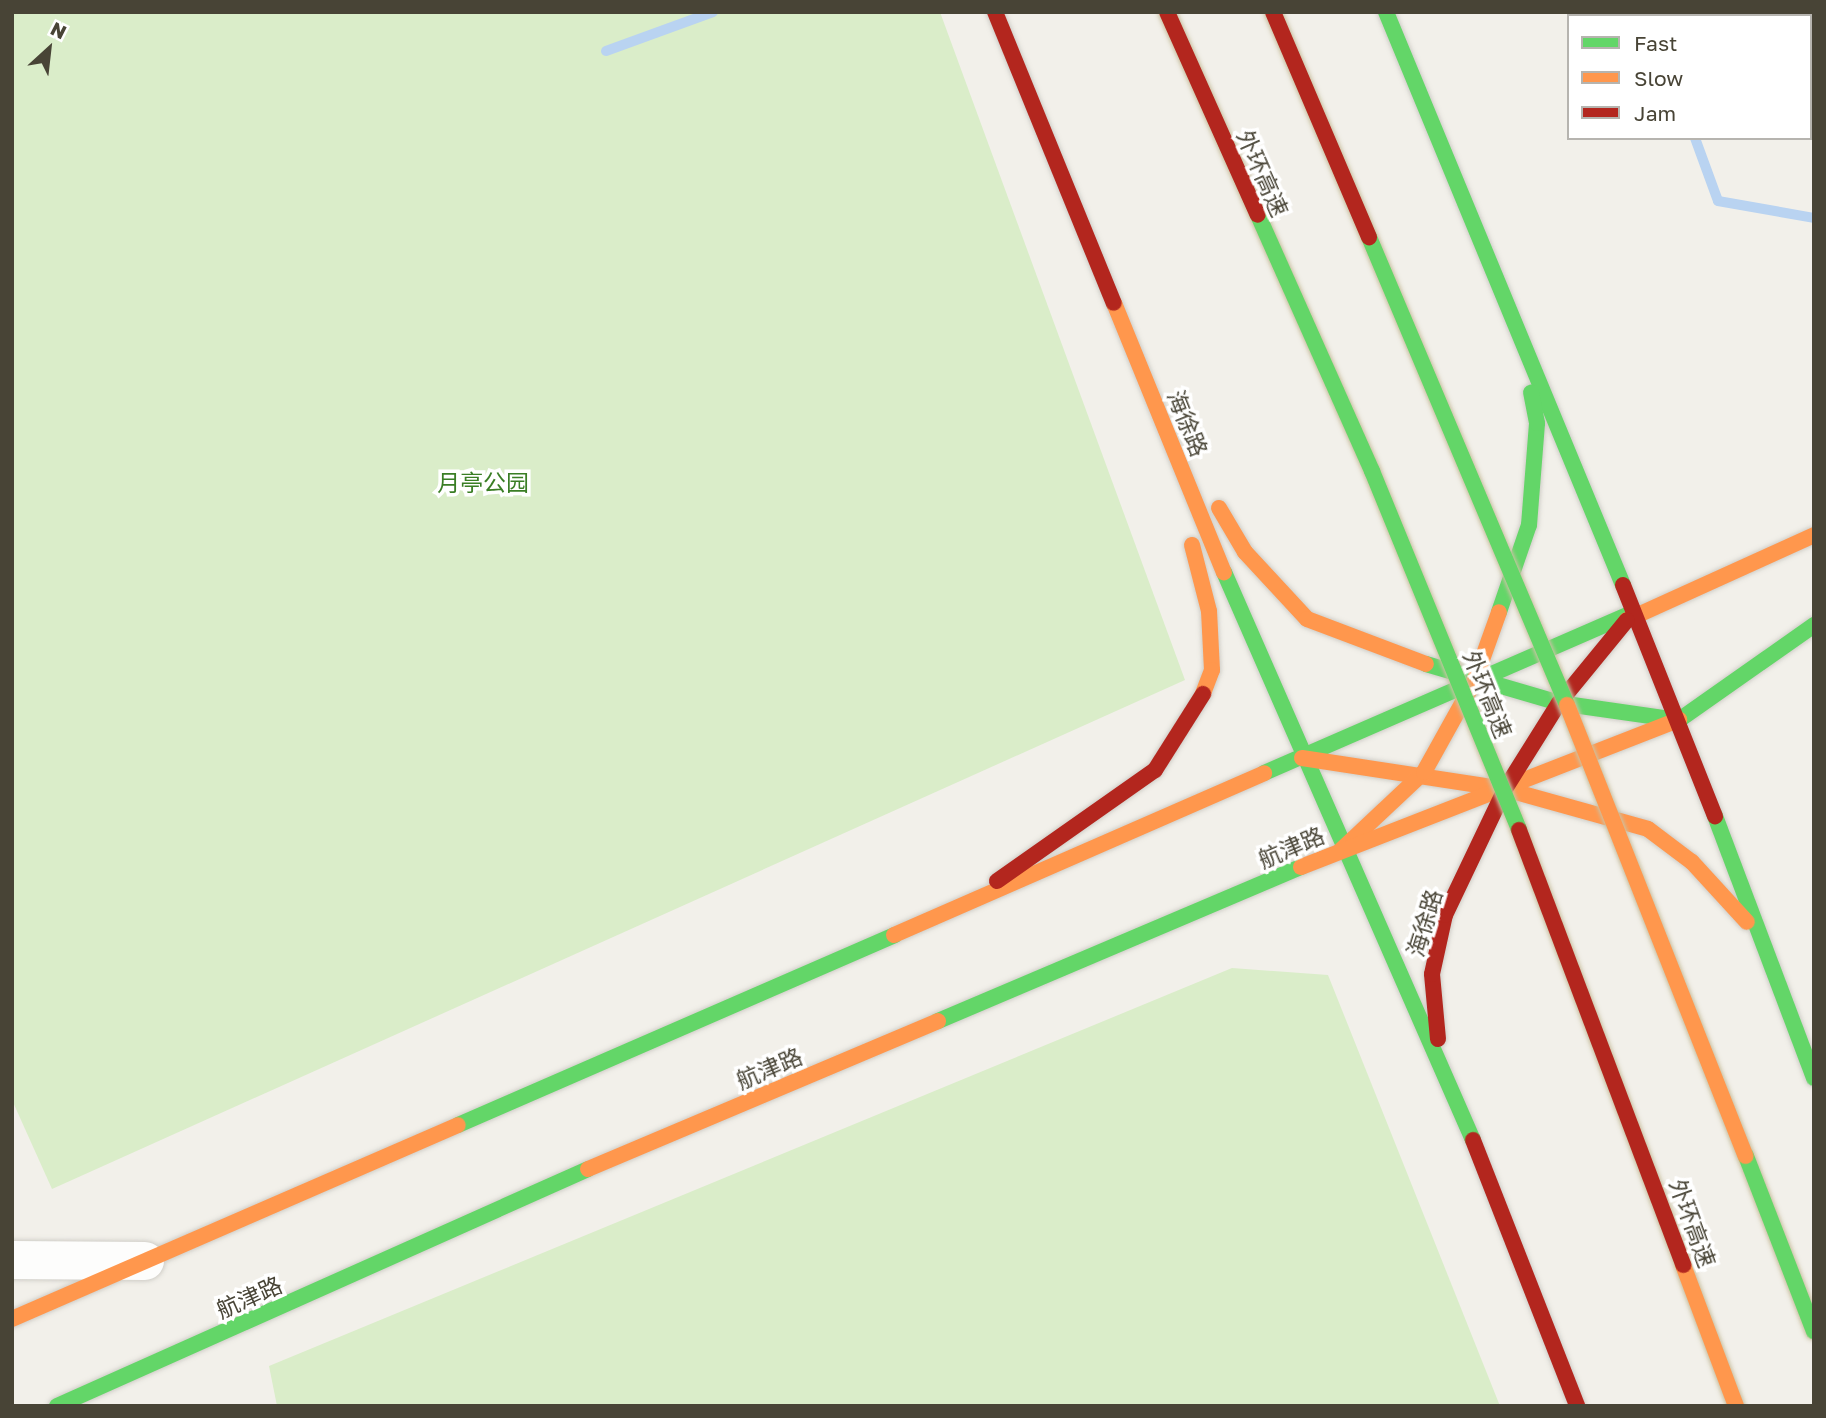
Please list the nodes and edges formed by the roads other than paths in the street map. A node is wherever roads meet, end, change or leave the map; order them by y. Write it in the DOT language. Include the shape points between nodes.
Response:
graph roads {
  1 [pos="995,12"];
  2 [pos="1167,12"];
  3 [pos="1273,12"];
  4 [pos="1386,12"];
  5 [pos="1515,325"];
  6 [pos="1155,404"];
  7 [pos="1814,535"];
  8 [pos="1634,612"];
  9 [pos="1814,625"];
  10 [pos="1474,682"];
  11 [pos="1559,704"];
  12 [pos="1679,720"];
  13 [pos="1302,758"];
  14 [pos="1424,772"];
  15 [pos="1505,789"];
  16 [pos="1341,850"];
  17 [pos="957,910"];
  18 [pos="1760,937"];
  19 [pos="1814,1078"];
  20 [pos="1467,1126"];
  21 [pos="12,1260"];
  22 [pos="145,1261"];
  23 [pos="12,1319"];
  24 [pos="1814,1331"];
  25 [pos="119,1392"];
  26 [pos="57,1406"];
  27 [pos="1577,1406"];
  28 [pos="1735,1406"];
  1 -- 6 [label="main road, 海徐路"];
  2 -- 28 [label="main road, 外环高速, bridge" via="1372,471 1514,817"];
  3 -- 24 [label="main road, bridge" via="1605,793"];
  4 -- 5 [label="main road"];
  5 -- 8 [label="main road"];
  5 -- 10 [label="main road" via="1537,423 1529,525"];
  6 -- 10 [label="main road" via="1245,552 1307,619"];
  6 -- 13 [label="main road, 海徐路"];
  6 -- 17 [label="main road" via="1209,611 1212,670 1195,715 1155,770"];
  7 -- 8 [label="main road"];
  8 -- 10 [label="main road"];
  8 -- 11 [label="main road, 海徐路"];
  8 -- 12 [label="main road"];
  9 -- 12 [label="main road, 航津路"];
  10 -- 11 [label="main road"];
  10 -- 13 [label="main road"];
  10 -- 14 [label="main road"];
  11 -- 12 [label="main road"];
  11 -- 15 [label="main road, 海徐路"];
  12 -- 15 [label="main road, 航津路"];
  12 -- 18 [label="main road"];
  13 -- 14 [label="main road"];
  13 -- 16 [label="main road, 海徐路"];
  13 -- 17 [label="main road"];
  14 -- 15 [label="main road"];
  14 -- 16 [label="main road"];
  15 -- 16 [label="main road, 航津路"];
  15 -- 18 [label="main road" via="1648,829 1692,862"];
  15 -- 20 [label="main road, 海徐路" via="1445,915 1432,974 1435,1031"];
  16 -- 20 [label="main road, 海徐路"];
  16 -- 25 [label="main road, 航津路" via="544,1188"];
  17 -- 22 [label="main road"];
  18 -- 19 [label="main road"];
  20 -- 27 [label="main road, 海徐路"];
  21 -- 22 [label="street"];
  22 -- 23 [label="main road"];
  25 -- 26 [label="main road, 航津路"];
}
